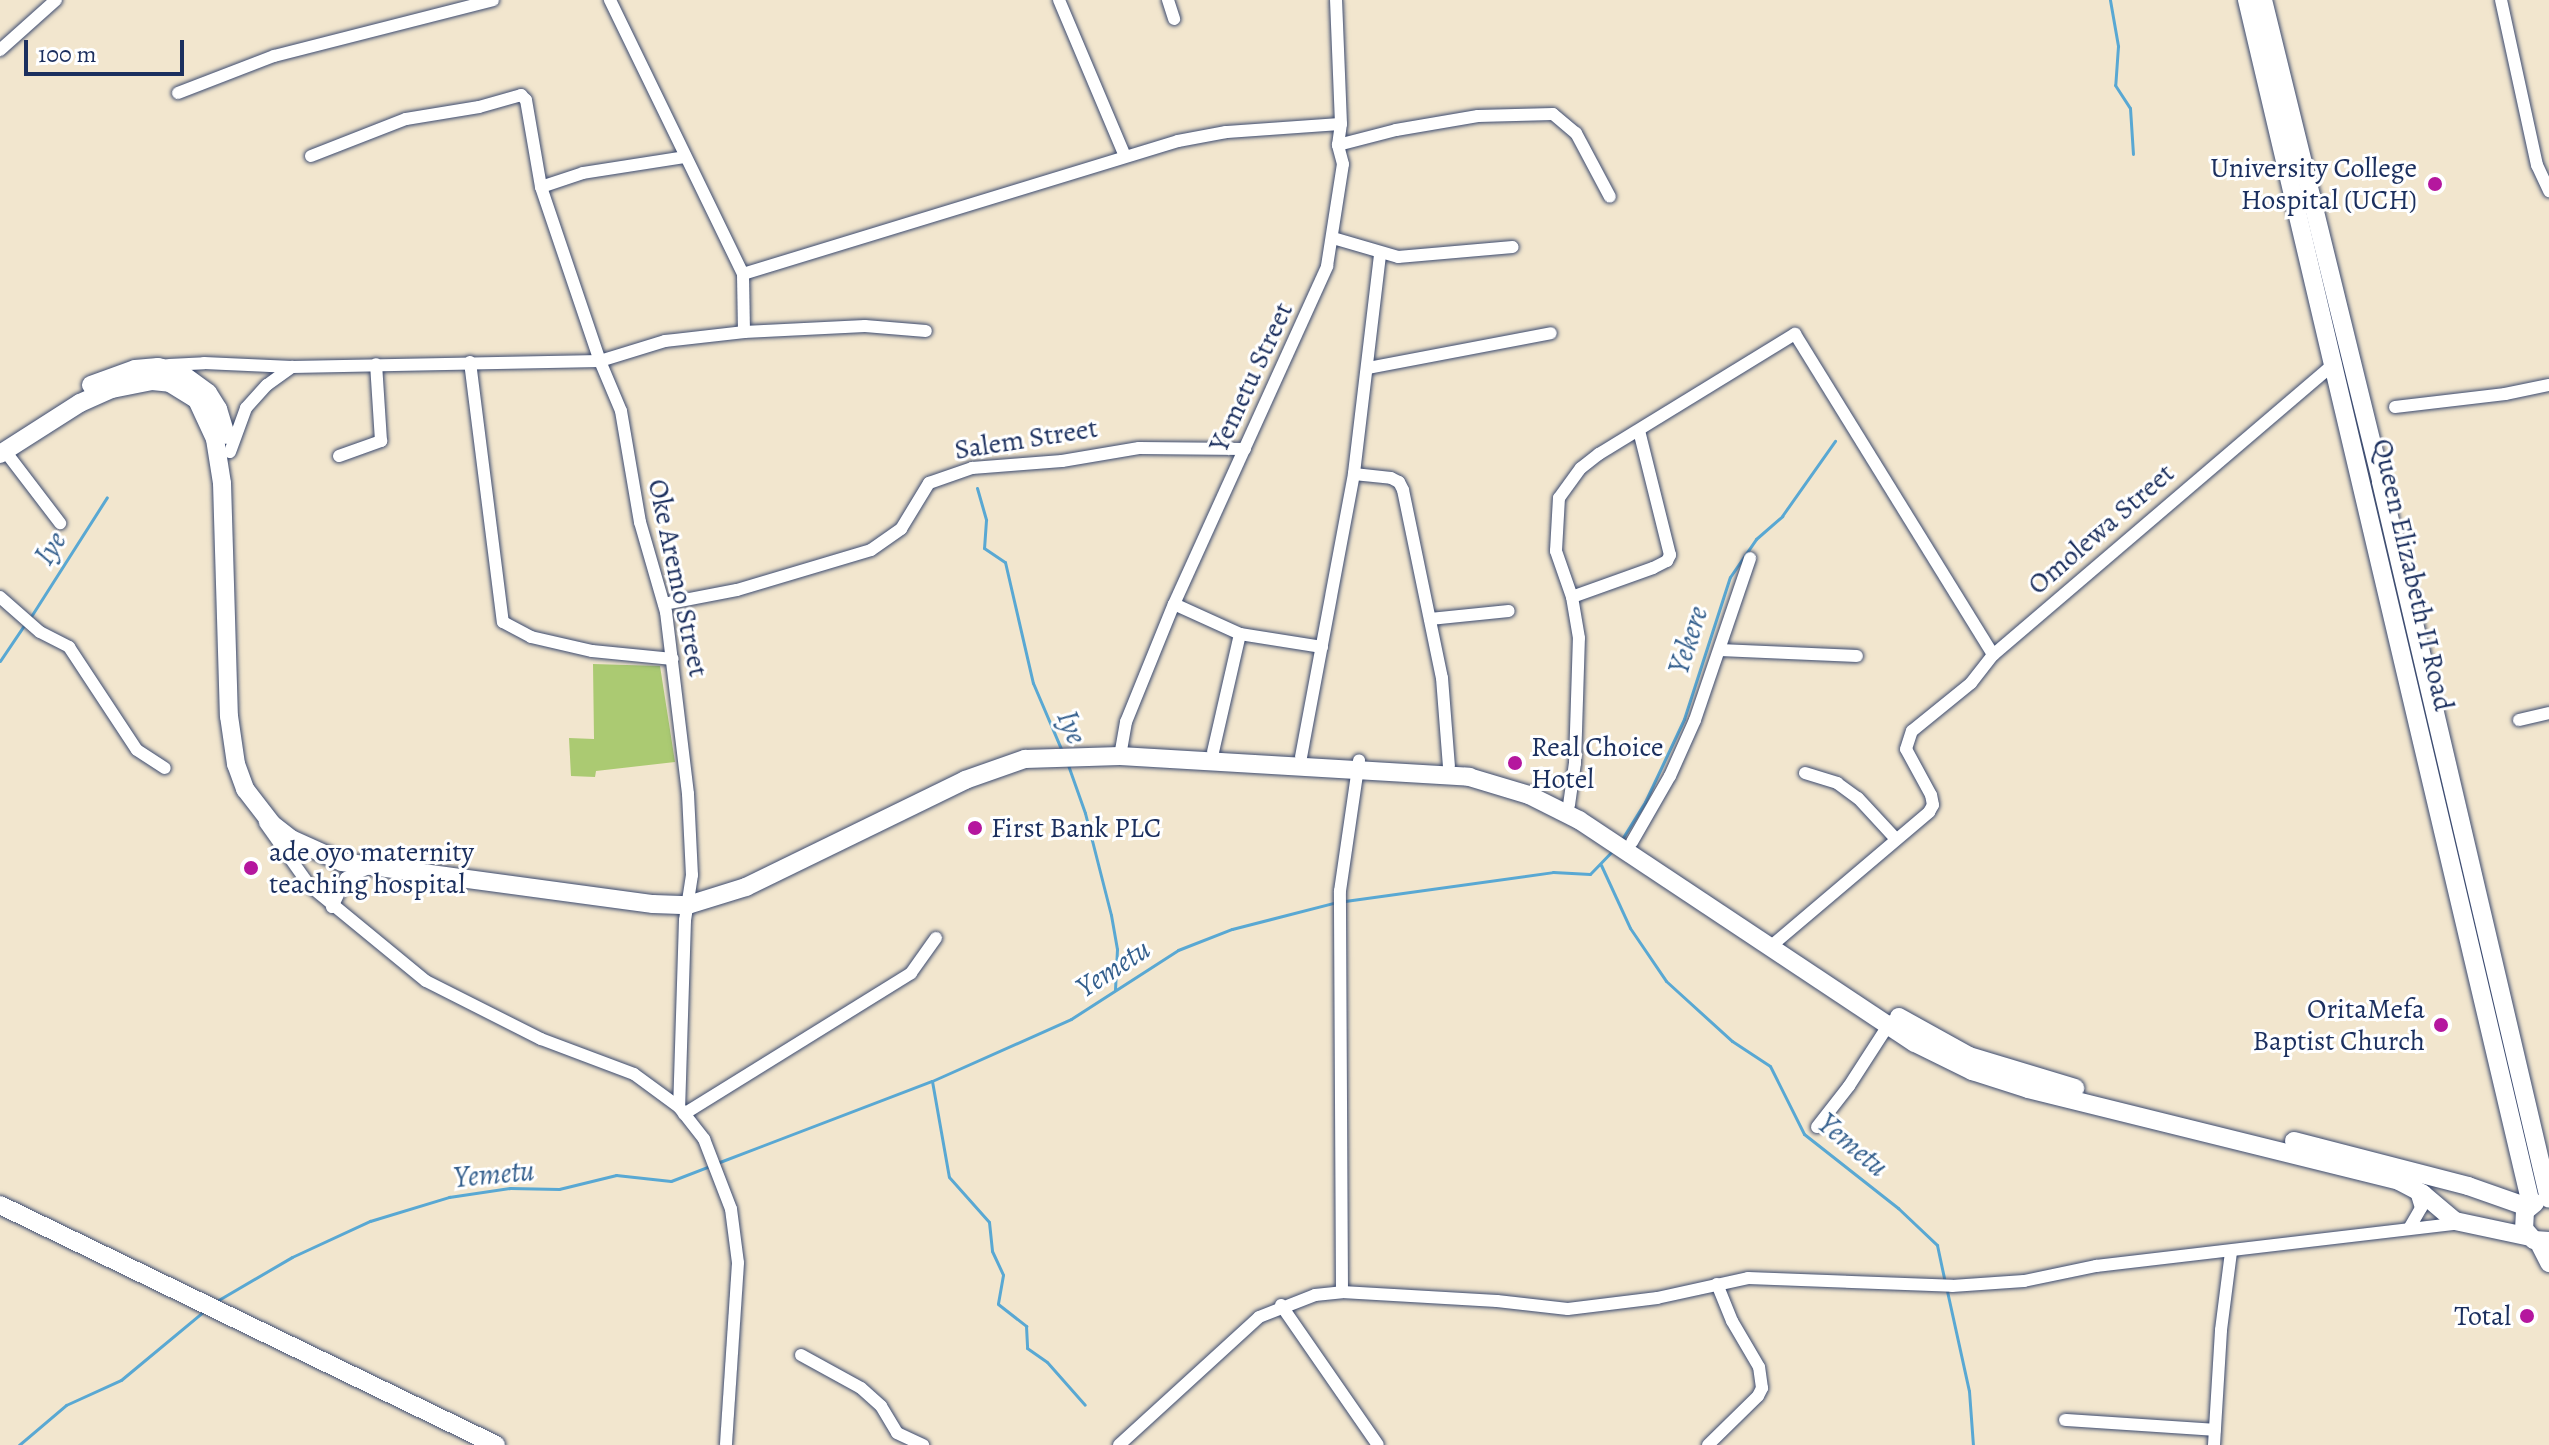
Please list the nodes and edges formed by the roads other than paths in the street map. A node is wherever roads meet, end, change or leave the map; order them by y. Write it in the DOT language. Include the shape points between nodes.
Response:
graph roads {
  1 [pos="56,0"];
  2 [pos="493,0"];
  3 [pos="610,0"];
  4 [pos="1059,0"];
  5 [pos="1168,0"];
  6 [pos="1336,0"];
  7 [pos="2247,0"];
  8 [pos="2263,0"];
  9 [pos="2501,0"];
  10 [pos="1174,19"];
  11 [pos="0,50"];
  12 [pos="178,93"];
  13 [pos="1341,124"];
  14 [pos="1338,145"];
  15 [pos="311,156"];
  16 [pos="1125,156"];
  17 [pos="685,157"];
  18 [pos="541,187"];
  19 [pos="2549,191"];
  20 [pos="1610,197"];
  21 [pos="1333,238"];
  22 [pos="1513,247"];
  23 [pos="1380,255"];
  24 [pos="743,274"];
  25 [pos="926,331"];
  26 [pos="744,332"];
  27 [pos="1551,333"];
  28 [pos="600,361"];
  29 [pos="470,362"];
  30 [pos="2335,363"];
  31 [pos="376,364"];
  32 [pos="158,367"];
  33 [pos="292,367"];
  34 [pos="1368,368"];
  35 [pos="2549,385"];
  36 [pos="2395,407"];
  37 [pos="1639,431"];
  38 [pos="2,448"];
  39 [pos="1245,449"];
  40 [pos="230,452"];
  41 [pos="339,456"];
  42 [pos="1354,474"];
  43 [pos="2373,484"];
  44 [pos="60,523"];
  45 [pos="1750,558"];
  46 [pos="0,597"];
  47 [pos="1572,597"];
  48 [pos="664,604"];
  49 [pos="1174,604"];
  50 [pos="231,608"];
  51 [pos="1509,611"];
  52 [pos="1430,619"];
  53 [pos="1240,634"];
  54 [pos="1322,647"];
  55 [pos="1720,650"];
  56 [pos="1993,655"];
  57 [pos="1857,656"];
  58 [pos="673,659"];
  59 [pos="2549,713"];
  60 [pos="2519,720"];
  61 [pos="1120,752"];
  62 [pos="1213,752"];
  63 [pos="1301,757"];
  64 [pos="1358,764"];
  65 [pos="1449,766"];
  66 [pos="165,768"];
  67 [pos="1805,773"];
  68 [pos="255,805"];
  69 [pos="1569,805"];
  70 [pos="1896,839"];
  71 [pos="1622,841"];
  72 [pos="374,867"];
  73 [pos="689,899"];
  74 [pos="332,907"];
  75 [pos="936,938"];
  76 [pos="1774,943"];
  77 [pos="1891,1020"];
  78 [pos="682,1111"];
  79 [pos="1817,1127"];
  80 [pos="2412,1186"];
  81 [pos="2539,1203"];
  82 [pos="0,1205"];
  83 [pos="0,1214"];
  84 [pos="2461,1223"];
  85 [pos="2410,1227"];
  86 [pos="2539,1240"];
  87 [pos="2231,1252"];
  88 [pos="2549,1263"];
  89 [pos="1717,1284"];
  90 [pos="1342,1292"];
  91 [pos="187,1300"];
  92 [pos="1281,1305"];
  93 [pos="296,1353"];
  94 [pos="801,1355"];
  95 [pos="2065,1420"];
  96 [pos="2215,1430"];
  97 [pos="477,1445"];
  98 [pos="496,1445"];
  99 [pos="726,1445"];
  100 [pos="923,1445"];
  101 [pos="1119,1445"];
  102 [pos="1378,1445"];
  103 [pos="1708,1445"];
  104 [pos="2214,1445"];
  1 -- 11 [label="street"];
  2 -- 12 [label="street" via="274,56"];
  3 -- 17 [label="street"];
  4 -- 16 [label="street"];
  5 -- 10 [label="street"];
  6 -- 13 [label="street, Yemetu Street"];
  7 -- 30 [label="highway, Queen Elizabeth II Road"];
  8 -- 43 [label="highway, Queen Elizabeth II Road"];
  9 -- 19 [label="street" via="2537,165"];
  13 -- 14 [label="street, Yemetu Street"];
  13 -- 16 [label="street" via="1203,135"];
  14 -- 20 [label="street" via="1478,116 1553,114 1576,133"];
  14 -- 21 [label="street, Yemetu Street" via="1343,164"];
  15 -- 18 [label="street, Oke Aremo Street" via="406,119 521,95"];
  16 -- 24 [label="street"];
  17 -- 18 [label="street" via="583,173"];
  17 -- 24 [label="street"];
  18 -- 28 [label="street, Oke Aremo Street"];
  21 -- 23 [label="street"];
  21 -- 39 [label="street, Yemetu Street" via="1305,320"];
  22 -- 23 [label="street" via="1428,257"];
  23 -- 34 [label="street"];
  24 -- 26 [label="street"];
  25 -- 26 [label="street" via="865,326"];
  26 -- 28 [label="street" via="665,341"];
  27 -- 34 [label="street"];
  28 -- 29 [label="street"];
  28 -- 48 [label="street, Oke Aremo Street" via="621,411 640,522"];
  29 -- 31 [label="street"];
  29 -- 58 [label="street" via="503,622 546,641"];
  30 -- 43 [label="highway, Queen Elizabeth II Road"];
  30 -- 56 [label="street, Omolewa Street"];
  31 -- 33 [label="street"];
  31 -- 41 [label="street" via="381,441"];
  32 -- 33 [label="street"];
  32 -- 38 [label="highway" via="94,384"];
  32 -- 40 [label="highway" via="194,379 208,393"];
  33 -- 40 [label="street" via="246,408"];
  34 -- 42 [label="street"];
  35 -- 36 [label="street"];
  37 -- 47 [label="street" via="1581,468 1559,498 1556,551"];
  37 -- 47 [label="street" via="1670,555 1653,568"];
  37 -- 56 [label="street" via="1795,334"];
  38 -- 44 [label="street"];
  38 -- 50 [label="highway" via="112,389 152,381 185,389 207,417 217,449"];
  39 -- 48 [label="street, Salem Street" via="1109,450 1062,461 972,468 929,483 901,529 871,550 737,590"];
  39 -- 49 [label="street, Yemetu Street"];
  40 -- 50 [label="highway"];
  42 -- 52 [label="street" via="1399,482"];
  42 -- 54 [label="street"];
  43 -- 81 [label="highway, Queen Elizabeth II Road"];
  45 -- 55 [label="street"];
  46 -- 66 [label="street" via="40,632 69,647 137,750"];
  47 -- 69 [label="street" via="1578,653"];
  48 -- 58 [label="street, Oke Aremo Street"];
  49 -- 53 [label="street"];
  49 -- 61 [label="street, Yemetu Street"];
  50 -- 68 [label="highway" via="231,745"];
  50 -- 73 [label="highway" via="242,746 263,796 296,829 319,842 376,857"];
  51 -- 52 [label="street"];
  52 -- 65 [label="street" via="1442,678"];
  53 -- 54 [label="street"];
  53 -- 62 [label="street"];
  54 -- 63 [label="street"];
  55 -- 57 [label="street"];
  55 -- 71 [label="street" via="1670,776"];
  56 -- 70 [label="street, Omolewa Street" via="1971,683 1906,740 1933,805"];
  58 -- 73 [label="street, Oke Aremo Street" via="688,794"];
  59 -- 60 [label="street"];
  61 -- 62 [label="highway"];
  61 -- 64 [label="highway"];
  61 -- 73 [label="highway" via="1006,763 746,887"];
  62 -- 63 [label="highway"];
  63 -- 64 [label="highway"];
  64 -- 65 [label="highway"];
  64 -- 71 [label="highway" via="1489,782"];
  64 -- 90 [label="street" via="1340,891"];
  65 -- 69 [label="highway" via="1489,773"];
  67 -- 70 [label="street" via="1837,783 1858,798"];
  68 -- 72 [label="highway" via="291,839 315,852"];
  68 -- 74 [label="street" via="291,864"];
  69 -- 71 [label="highway"];
  70 -- 76 [label="street"];
  71 -- 76 [label="highway"];
  72 -- 73 [label="highway" via="653,904"];
  72 -- 74 [label="street" via="346,878"];
  73 -- 78 [label="street, Oke Aremo Street"];
  74 -- 78 [label="street" via="426,981 541,1039 634,1074"];
  75 -- 78 [label="street" via="911,973"];
  76 -- 77 [label="highway"];
  77 -- 79 [label="street"];
  77 -- 80 [label="highway" via="1943,1058 1998,1080"];
  77 -- 81 [label="highway" via="1996,1067"];
  78 -- 99 [label="street" via="713,1155 731,1209 738,1263"];
  80 -- 84 [label="highway"];
  80 -- 85 [label="street" via="2421,1208"];
  81 -- 86 [label="highway, Queen Elizabeth II Road" via="2523,1220"];
  82 -- 91 [label="highway"];
  83 -- 91 [label="highway"];
  84 -- 85 [label="street"];
  84 -- 86 [label="highway"];
  85 -- 87 [label="street"];
  86 -- 88 [label="highway"];
  87 -- 89 [label="street" via="1952,1286 1770,1277"];
  87 -- 96 [label="street"];
  89 -- 90 [label="street" via="1568,1309"];
  89 -- 103 [label="street" via="1759,1367 1762,1388"];
  90 -- 92 [label="street"];
  91 -- 93 [label="highway"];
  92 -- 101 [label="street" via="1237,1335"];
  92 -- 102 [label="street"];
  93 -- 97 [label="highway"];
  93 -- 98 [label="highway"];
  94 -- 100 [label="street" via="861,1388 881,1406 897,1433"];
  95 -- 96 [label="street"];
  96 -- 104 [label="street"];
}
